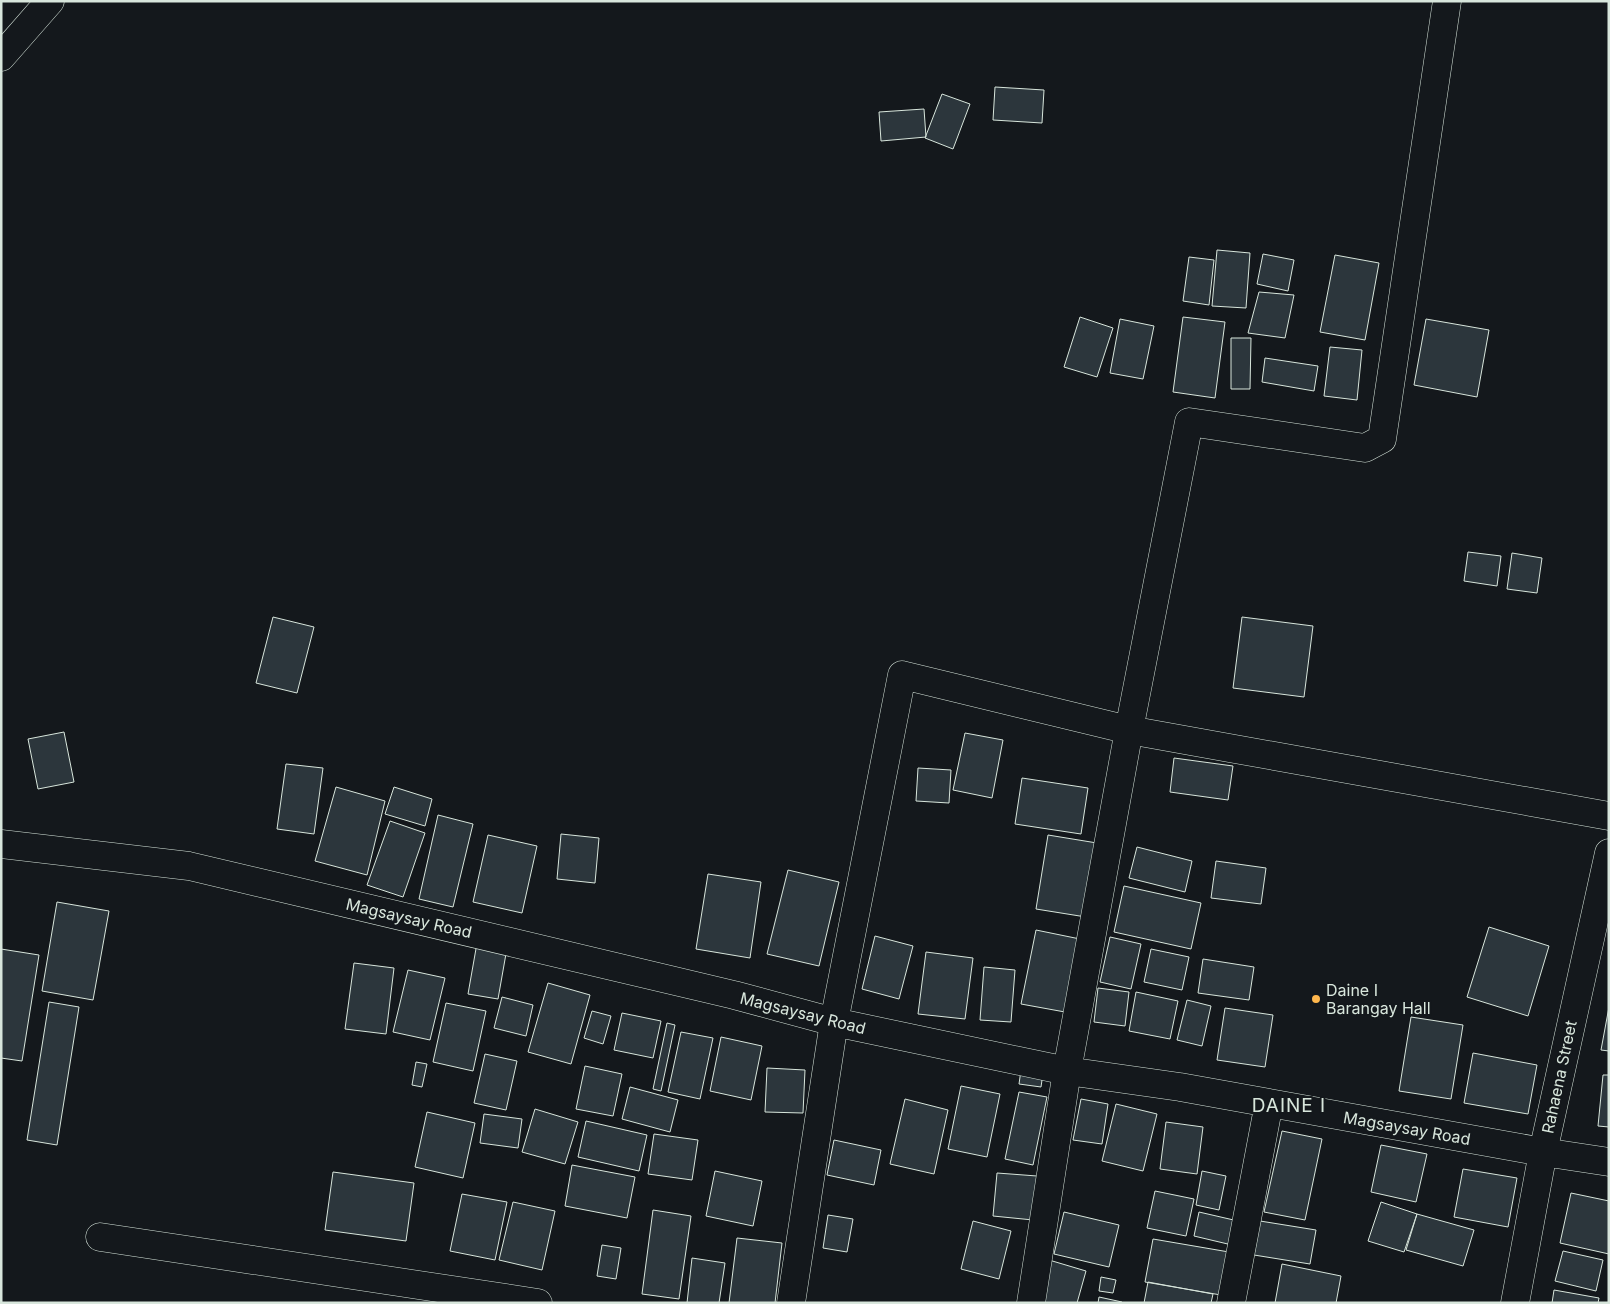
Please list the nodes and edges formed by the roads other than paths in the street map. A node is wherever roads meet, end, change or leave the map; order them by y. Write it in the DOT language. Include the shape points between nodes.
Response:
graph roads {
  1 [pos="50,1"];
  2 [pos="1447,1"];
  3 [pos="1,57"];
  4 [pos="1130,730"];
  5 [pos="1609,816"];
  6 [pos="1,844"];
  7 [pos="1609,853"];
  8 [pos="834,1022"];
  9 [pos="1067,1071"];
  10 [pos="1269,1103"];
  11 [pos="1542,1152"];
  12 [pos="1609,1162"];
  13 [pos="100,1237"];
  14 [pos="538,1303"];
  15 [pos="791,1303"];
  16 [pos="1031,1303"];
  17 [pos="1231,1303"];
  18 [pos="1515,1303"];
  1 -- 3 [label="street"];
  2 -- 4 [label="street" via="1382,439 1365,448 1189,422"];
  4 -- 5 [label="street"];
  4 -- 8 [label="street" via="902,675"];
  4 -- 9 [label="street"];
  6 -- 8 [label="street, Magsaysay Road" via="189,866 734,995"];
  7 -- 11 [label="street, Rahaena Street"];
  8 -- 9 [label="street, Magsaysay Road"];
  8 -- 15 [label="street"];
  9 -- 10 [label="street, Magsaysay Road"];
  9 -- 16 [label="street"];
  10 -- 11 [label="street, Magsaysay Road"];
  10 -- 17 [label="street"];
  11 -- 12 [label="street, Magsaysay Road"];
  11 -- 18 [label="street, Rahaena Street"];
  13 -- 14 [label="street"];
}
